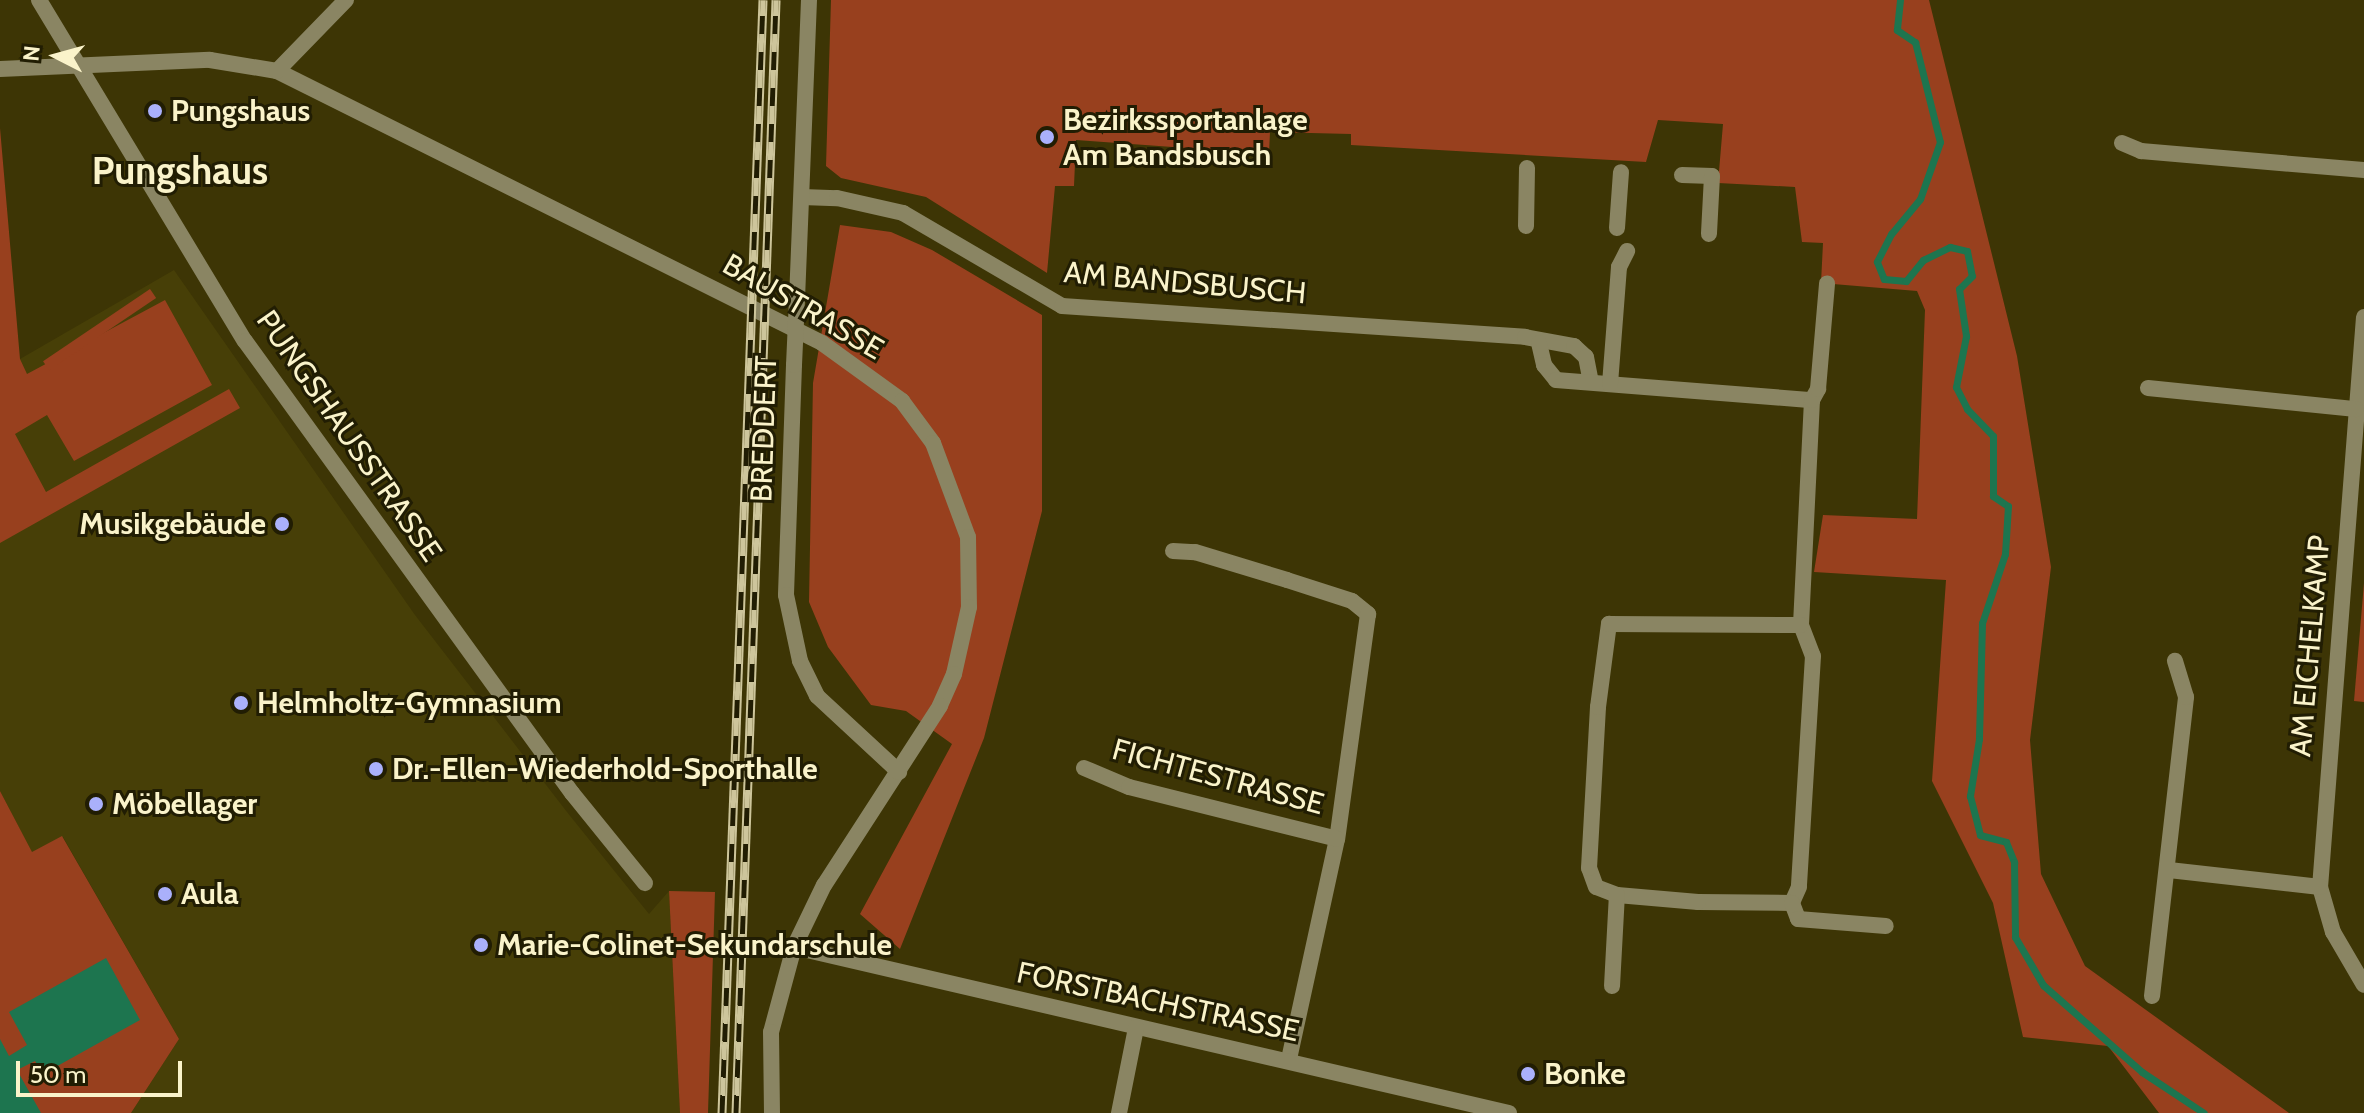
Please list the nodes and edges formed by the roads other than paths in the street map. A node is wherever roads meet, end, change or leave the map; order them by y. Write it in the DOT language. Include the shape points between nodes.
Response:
graph roads {
  1 [pos="39,0"];
  2 [pos="346,0"];
  3 [pos="809,0"];
  4 [pos="78,63"];
  5 [pos="0,69"];
  6 [pos="277,71"];
  7 [pos="2122,143"];
  8 [pos="1527,168"];
  9 [pos="2364,170"];
  10 [pos="1621,172"];
  11 [pos="1682,175"];
  12 [pos="802,197"];
  13 [pos="1526,226"];
  14 [pos="1617,228"];
  15 [pos="1709,234"];
  16 [pos="1627,251"];
  17 [pos="1827,283"];
  18 [pos="2364,317"];
  19 [pos="1539,343"];
  20 [pos="1591,382"];
  21 [pos="1610,384"];
  22 [pos="2148,388"];
  23 [pos="1812,400"];
  24 [pos="2356,409"];
  25 [pos="1173,551"];
  26 [pos="1801,625"];
  27 [pos="2175,661"];
  28 [pos="1084,768"];
  29 [pos="899,772"];
  30 [pos="1337,839"];
  31 [pos="2169,870"];
  32 [pos="645,883"];
  33 [pos="2320,887"];
  34 [pos="1617,895"];
  35 [pos="1792,903"];
  36 [pos="1886,926"];
  37 [pos="794,947"];
  38 [pos="2364,985"];
  39 [pos="1612,986"];
  40 [pos="2152,996"];
  41 [pos="1136,1028"];
  42 [pos="1289,1059"];
  43 [pos="772,1113"];
  44 [pos="1119,1113"];
  45 [pos="1509,1113"];
  1 -- 4 [label="street, PUNGSHAUSSTRASSE"];
  2 -- 6 [label="street"];
  3 -- 12 [label="street, BREDDERT"];
  4 -- 5 [label="street, BAUSTRASSE"];
  4 -- 6 [label="street, BAUSTRASSE" via="210,60"];
  4 -- 32 [label="street, PUNGSHAUSSTRASSE" via="245,341 572,793"];
  6 -- 29 [label="street, BAUSTRASSE" via="713,285 822,343 902,401 933,443 953,486 968,537 970,575 969,607 954,674"];
  7 -- 9 [label="street" via="2141,151"];
  8 -- 13 [label="street"];
  10 -- 14 [label="street"];
  11 -- 15 [label="street" via="1712,176"];
  12 -- 19 [label="street, AM BANDSBUSCH" via="837,198 903,213 1062,306 1525,337"];
  12 -- 29 [label="street, BREDDERT, bridge" via="786,595 800,661 817,696"];
  16 -- 21 [label="street" via="1619,267"];
  17 -- 23 [label="street" via="1818,389"];
  18 -- 24 [label="street, AM EICHELKAMP"];
  19 -- 20 [label="street" via="1544,365 1556,380"];
  19 -- 20 [label="street, AM BANDSBUSCH" via="1574,346 1586,357"];
  20 -- 21 [label="street"];
  21 -- 23 [label="street"];
  22 -- 24 [label="street"];
  23 -- 26 [label="street"];
  24 -- 33 [label="street, AM EICHELKAMP"];
  25 -- 30 [label="street, FICHTESTRASSE" via="1195,552 1300,584 1352,601 1368,614"];
  26 -- 34 [label="street" via="1609,624 1598,707 1589,868 1596,887"];
  26 -- 35 [label="street" via="1813,656 1799,887"];
  27 -- 31 [label="street" via="2186,697"];
  28 -- 30 [label="street, FICHTESTRASSE" via="1129,787"];
  29 -- 37 [label="street, BAUSTRASSE" via="824,885"];
  30 -- 42 [label="street, FICHTESTRASSE"];
  31 -- 33 [label="street"];
  31 -- 40 [label="street"];
  33 -- 38 [label="street, AM EICHELKAMP" via="2333,932"];
  34 -- 35 [label="street"];
  34 -- 39 [label="street"];
  35 -- 36 [label="street" via="1798,919"];
  37 -- 41 [label="street, FORSTBACHSTRASSE"];
  37 -- 43 [label="street, BAUSTRASSE" via="771,1032"];
  41 -- 42 [label="street, FORSTBACHSTRASSE"];
  41 -- 44 [label="street"];
  42 -- 45 [label="street, FORSTBACHSTRASSE"];
}
